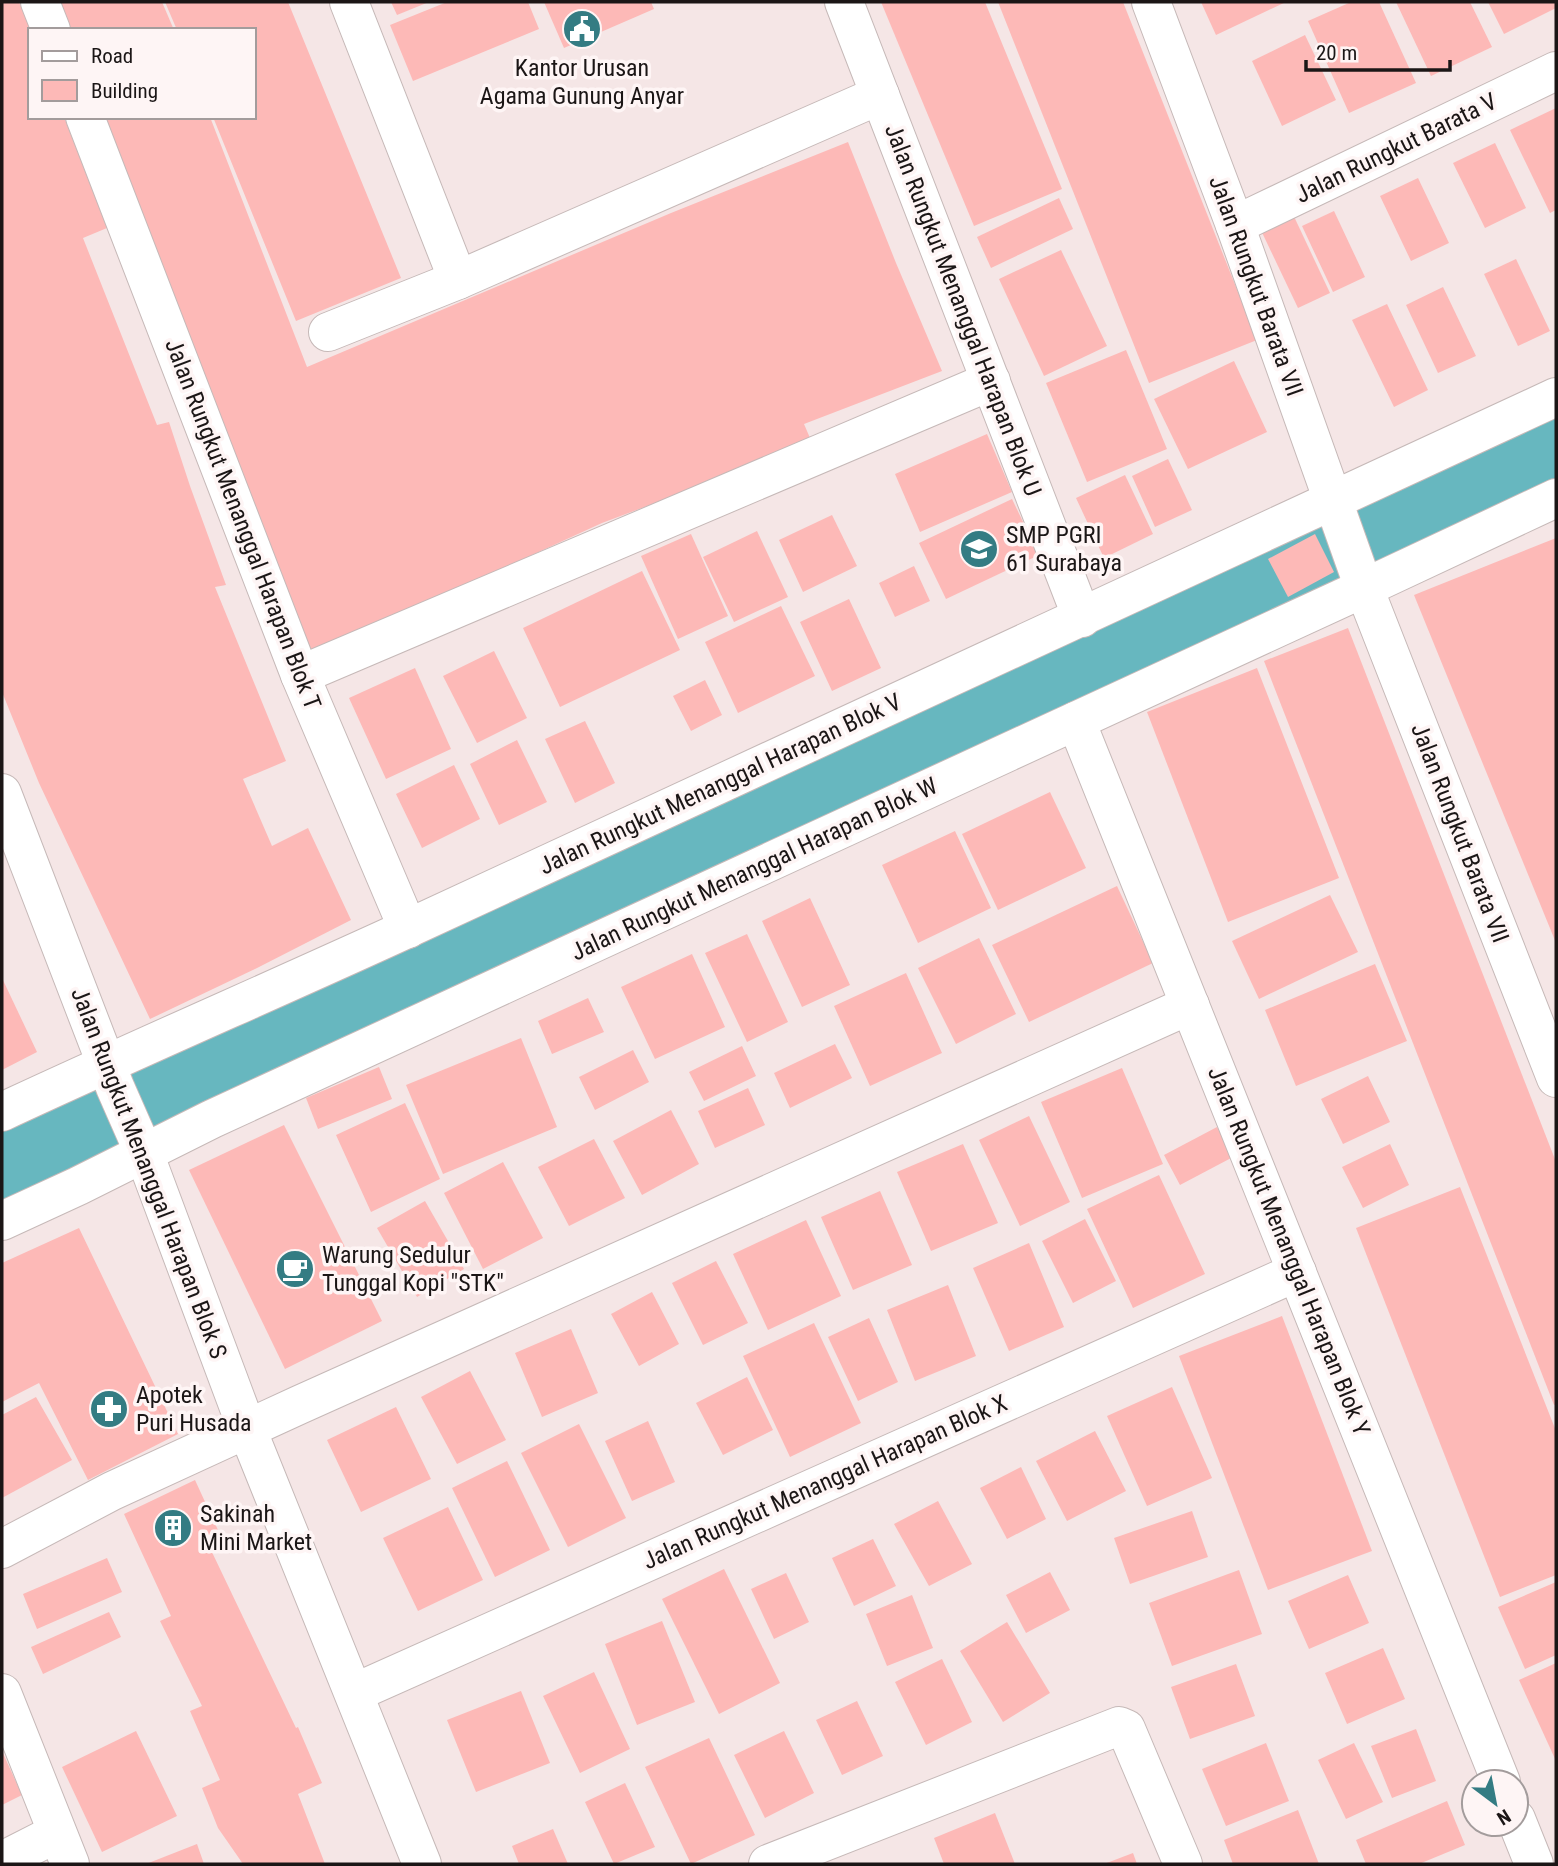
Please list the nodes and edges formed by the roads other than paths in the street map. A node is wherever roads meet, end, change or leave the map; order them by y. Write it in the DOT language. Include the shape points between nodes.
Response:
graph roads {
  1 [pos="40,2"];
  2 [pos="349,2"];
  3 [pos="844,2"];
  4 [pos="1151,2"];
  5 [pos="50,28"];
  6 [pos="1556,71"];
  7 [pos="880,95"];
  8 [pos="86,119"];
  9 [pos="1235,225"];
  10 [pos="458,280"];
  11 [pos="328,332"];
  12 [pos="990,381"];
  13 [pos="1556,397"];
  14 [pos="1556,498"];
  15 [pos="1337,514"];
  16 [pos="1362,580"];
  17 [pos="1082,618"];
  18 [pos="300,676"];
  19 [pos="1076,721"];
  20 [pos="2,795"];
  21 [pos="408,929"];
  22 [pos="1190,1005"];
  23 [pos="111,1075"];
  24 [pos="1556,1078"];
  25 [pos="2,1112"];
  26 [pos="140,1144"];
  27 [pos="2,1221"];
  28 [pos="1297,1272"];
  29 [pos="247,1429"];
  30 [pos="2,1549"];
  31 [pos="2,1692"];
  32 [pos="354,1693"];
  33 [pos="1495,1768"];
  34 [pos="1524,1838"];
  35 [pos="63,1849"];
  36 [pos="2,1861"];
  37 [pos="422,1864"];
  38 [pos="768,1864"];
  39 [pos="1183,1864"];
  40 [pos="1534,1864"];
  1 -- 5 [label="street"];
  2 -- 10 [label="street"];
  3 -- 7 [label="street, Jalan Rungkut Menanggal Harapan Blok U"];
  4 -- 9 [label="street, Jalan Rungkut Barata VII"];
  6 -- 9 [label="street, Jalan Rungkut Barata V"];
  7 -- 10 [label="street"];
  7 -- 12 [label="street, Jalan Rungkut Menanggal Harapan Blok U"];
  8 -- 18 [label="street, Jalan Rungkut Menanggal Harapan Blok T"];
  9 -- 15 [label="street, Jalan Rungkut Barata VII"];
  10 -- 11 [label="street"];
  12 -- 17 [label="street, Jalan Rungkut Menanggal Harapan Blok U"];
  12 -- 18 [label="street"];
  13 -- 15 [label="street, Jalan Rungkut Menanggal Harapan Blok V"];
  14 -- 16 [label="street, Jalan Rungkut Menanggal Harapan Blok W"];
  15 -- 16 [label="street, Jalan Rungkut Barata VII"];
  15 -- 17 [label="street, Jalan Rungkut Menanggal Harapan Blok V"];
  16 -- 19 [label="street, Jalan Rungkut Menanggal Harapan Blok W"];
  16 -- 24 [label="street, Jalan Rungkut Barata VII"];
  17 -- 21 [label="street, Jalan Rungkut Menanggal Harapan Blok V"];
  18 -- 21 [label="street, Jalan Rungkut Menanggal Harapan Blok T"];
  19 -- 22 [label="street, Jalan Rungkut Menanggal Harapan Blok Y"];
  19 -- 26 [label="street, Jalan Rungkut Menanggal Harapan Blok W" via="212,1119"];
  20 -- 23 [label="street, Jalan Rungkut Menanggal Harapan Blok S"];
  21 -- 23 [label="street, Jalan Rungkut Menanggal Harapan Blok V"];
  22 -- 28 [label="street, Jalan Rungkut Menanggal Harapan Blok Y"];
  22 -- 29 [label="street"];
  23 -- 25 [label="street, Jalan Rungkut Menanggal Harapan Blok V"];
  23 -- 26 [label="street, Jalan Rungkut Menanggal Harapan Blok S"];
  26 -- 27 [label="street, Jalan Rungkut Menanggal Harapan Blok W"];
  26 -- 29 [label="street, Jalan Rungkut Menanggal Harapan Blok S"];
  28 -- 32 [label="street, Jalan Rungkut Menanggal Harapan Blok X"];
  28 -- 33 [label="street, Jalan Rungkut Menanggal Harapan Blok Y"];
  29 -- 30 [label="street" via="112,1491"];
  29 -- 32 [label="street, Jalan Rungkut Menanggal Harapan Blok S"];
  31 -- 35 [label="street"];
  32 -- 37 [label="street, Jalan Rungkut Menanggal Harapan Blok S"];
  34 -- 40 [label="street"];
  35 -- 36 [label="street"];
  38 -- 39 [label="street" via="1119,1726 1126,1730"];
}
